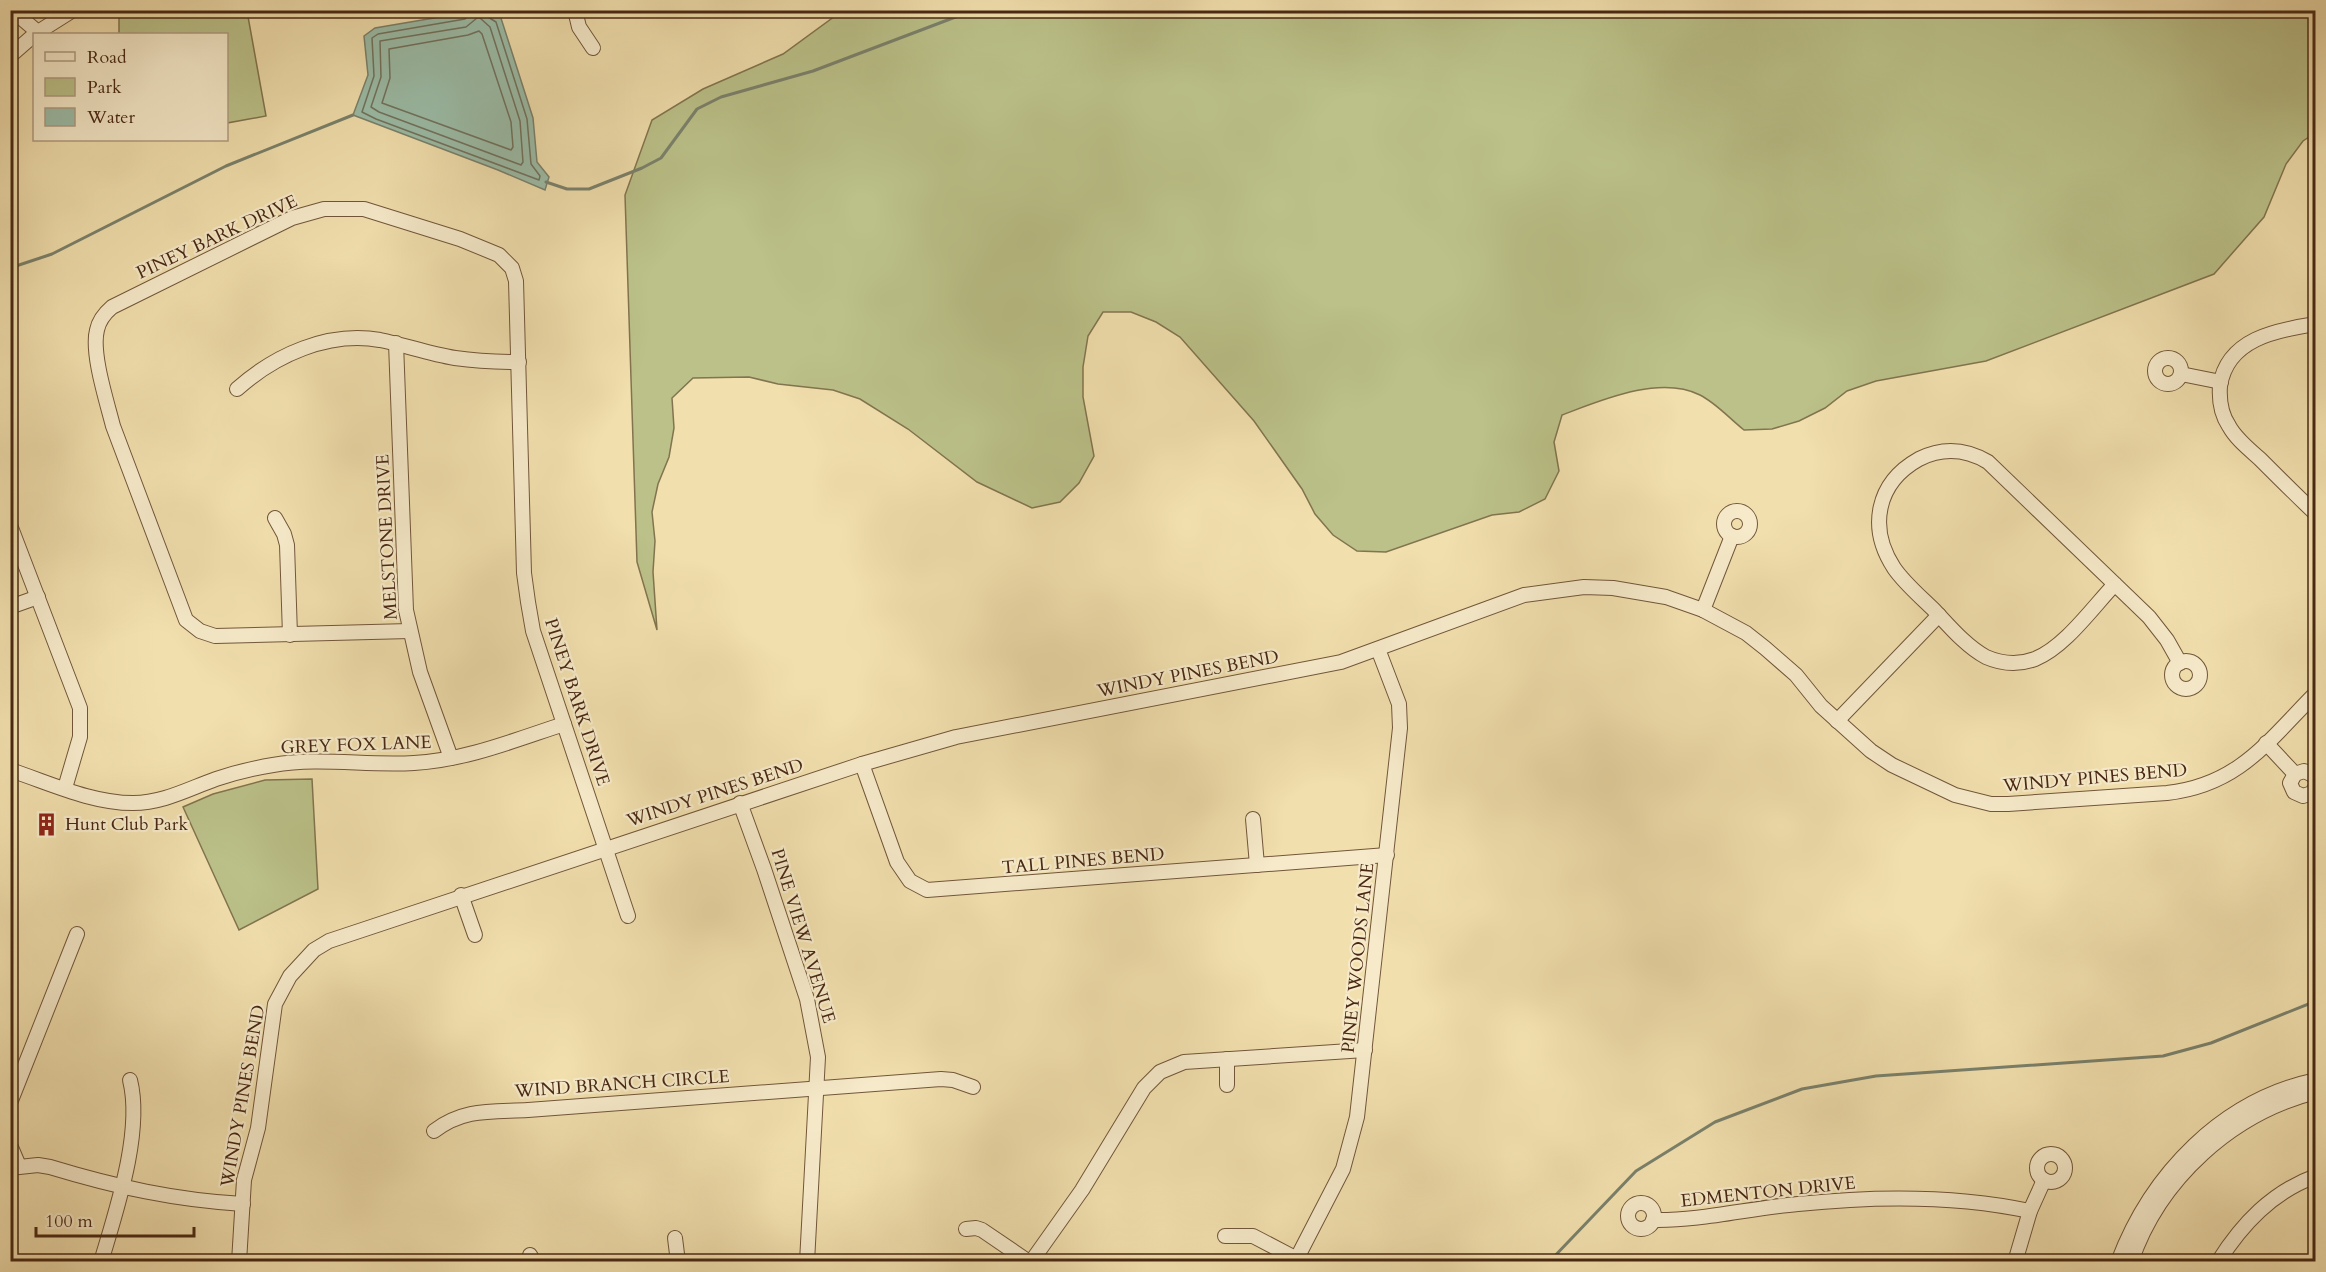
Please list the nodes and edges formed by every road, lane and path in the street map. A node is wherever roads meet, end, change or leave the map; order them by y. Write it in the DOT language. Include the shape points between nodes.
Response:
graph roads {
  1 [pos="12,10"];
  2 [pos="73,10"];
  3 [pos="575,10"];
  4 [pos="36,33"];
  5 [pos="38,33"];
  6 [pos="33,37"];
  7 [pos="593,48"];
  8 [pos="10,56"];
  9 [pos="2316,324"];
  10 [pos="396,344"];
  11 [pos="519,362"];
  12 [pos="2181,374"];
  13 [pos="2221,382"];
  14 [pos="237,389"];
  15 [pos="2316,514"];
  16 [pos="275,518"];
  17 [pos="10,525"];
  18 [pos="1732,536"];
  19 [pos="2115,584"];
  20 [pos="38,597"];
  21 [pos="10,607"];
  22 [pos="1702,610"];
  23 [pos="1939,615"];
  24 [pos="410,631"];
  25 [pos="290,635"];
  26 [pos="1378,649"];
  27 [pos="2180,663"];
  28 [pos="2316,693"];
  29 [pos="1837,721"];
  30 [pos="564,724"];
  31 [pos="2266,743"];
  32 [pos="452,758"];
  33 [pos="862,764"];
  34 [pos="10,770"];
  35 [pos="2295,774"];
  36 [pos="2316,784"];
  37 [pos="65,788"];
  38 [pos="740,803"];
  39 [pos="1253,819"];
  40 [pos="605,848"];
  41 [pos="1387,855"];
  42 [pos="1257,865"];
  43 [pos="461,896"];
  44 [pos="628,916"];
  45 [pos="77,934"];
  46 [pos="475,934"];
  47 [pos="1365,1050"];
  48 [pos="1227,1059"];
  49 [pos="130,1080"];
  50 [pos="2316,1080"];
  51 [pos="1227,1085"];
  52 [pos="817,1087"];
  53 [pos="973,1087"];
  54 [pos="2316,1092"];
  55 [pos="10,1103"];
  56 [pos="434,1131"];
  57 [pos="10,1145"];
  58 [pos="15,1167"];
  59 [pos="2316,1176"];
  60 [pos="2044,1180"];
  61 [pos="122,1188"];
  62 [pos="243,1204"];
  63 [pos="2030,1211"];
  64 [pos="1653,1220"];
  65 [pos="966,1229"];
  66 [pos="1225,1236"];
  67 [pos="675,1238"];
  68 [pos="1296,1260"];
  69 [pos="101,1262"];
  70 [pos="239,1262"];
  71 [pos="678,1262"];
  72 [pos="807,1262"];
  73 [pos="1030,1262"];
  74 [pos="2015,1262"];
  75 [pos="2118,1262"];
  76 [pos="2131,1262"];
  77 [pos="2218,1262"];
  1 -- 4 [label="street"];
  2 -- 5 [label="street"];
  3 -- 7 [label="street" via="579,27"];
  6 -- 8 [label="street"];
  9 -- 13 [label="street" via="2247,343 2230,360"];
  10 -- 11 [label="street" via="455,358"];
  10 -- 14 [label="street" via="361,338 315,345 277,360"];
  10 -- 24 [label="street, MELSTONE DRIVE"];
  11 -- 25 [label="street, PINEY BARK DRIVE" via="516,281 508,262 460,239 357,208 324,209 292,218 105,313 96,338 113,426 182,613 193,627 209,635"];
  11 -- 30 [label="street, PINEY BARK DRIVE" via="524,573 533,631"];
  12 -- 13 [label="street"];
  13 -- 15 [label="street" via="2220,401 2231,430"];
  16 -- 25 [label="street" via="287,545"];
  17 -- 20 [label="street"];
  18 -- 22 [label="street"];
  19 -- 23 [label="street" via="2060,643 2026,662 2001,662 1987,657"];
  19 -- 23 [label="street" via="1988,462 1957,450 1934,453 1889,474 1880,512 1882,542 1894,568"];
  19 -- 27 [label="street" via="2155,623"];
  20 -- 21 [label="street"];
  20 -- 37 [label="street" via="80,708 80,737"];
  22 -- 26 [label="street, WINDY PINES BEND" via="1639,591 1584,587 1555,590 1524,595"];
  22 -- 29 [label="street, WINDY PINES BEND" via="1746,633 1765,648 1796,675"];
  23 -- 29 [label="street"];
  24 -- 25 [label="street, PINEY BARK DRIVE"];
  24 -- 32 [label="street, MELSTONE DRIVE" via="431,706"];
  26 -- 33 [label="street, WINDY PINES BEND" via="1320,667 956,737"];
  26 -- 41 [label="street, PINEY WOODS LANE" via="1401,717"];
  28 -- 31 [label="street, WINDY PINES BEND"];
  29 -- 31 [label="street, WINDY PINES BEND" via="1892,765 1954,795 1991,804 2185,791 2213,783 2237,770"];
  30 -- 32 [label="street, GREY FOX LANE"];
  30 -- 40 [label="street, PINEY BARK DRIVE"];
  31 -- 35 [label="street"];
  32 -- 37 [label="street, GREY FOX LANE" via="385,764 284,764 217,779 164,799 134,803 97,799"];
  33 -- 38 [label="street, WINDY PINES BEND"];
  33 -- 42 [label="street, TALL PINES BEND" via="897,862 910,881 927,890"];
  34 -- 37 [label="street, GREY FOX LANE"];
  35 -- 36 [label="street" via="2308,772"];
  35 -- 36 [label="street" via="2290,783 2298,795 2312,793"];
  38 -- 40 [label="street, WINDY PINES BEND"];
  38 -- 52 [label="street, PINE VIEW AVENUE" via="807,999 818,1057"];
  39 -- 42 [label="street"];
  40 -- 43 [label="street, WINDY PINES BEND"];
  40 -- 44 [label="street, PINEY BARK DRIVE"];
  41 -- 42 [label="street, TALL PINES BEND"];
  41 -- 47 [label="street, PINEY WOODS LANE"];
  43 -- 46 [label="street"];
  43 -- 62 [label="street, WINDY PINES BEND" via="329,941 314,950 290,976 272,1020"];
  45 -- 55 [label="street"];
  47 -- 48 [label="street"];
  47 -- 68 [label="street, PINEY WOODS LANE" via="1357,1117 1343,1169"];
  48 -- 51 [label="street"];
  48 -- 73 [label="street" via="1184,1062 1150,1080 1082,1190"];
  49 -- 61 [label="street" via="133,1122"];
  50 -- 75 [label="street" via="2260,1100 2236,1113 2194,1146 2155,1189"];
  52 -- 53 [label="street, WIND BRANCH CIRCLE" via="941,1079"];
  52 -- 56 [label="street, WIND BRANCH CIRCLE" via="470,1113 457,1116"];
  52 -- 72 [label="street, PINE VIEW AVENUE"];
  54 -- 76 [label="street" via="2246,1121 2206,1150 2157,1208"];
  57 -- 58 [label="street"];
  58 -- 61 [label="street" via="50,1167"];
  59 -- 77 [label="street" via="2262,1207"];
  60 -- 63 [label="street"];
  61 -- 62 [label="street" via="180,1199"];
  61 -- 69 [label="street"];
  62 -- 70 [label="street, WINDY PINES BEND"];
  63 -- 64 [label="street, EDMENTON DRIVE" via="1946,1201 1847,1200 1734,1211 1679,1221"];
  63 -- 74 [label="street"];
  65 -- 73 [label="street" via="982,1230"];
  66 -- 68 [label="street" via="1253,1236"];
  67 -- 71 [label="street"];
}
